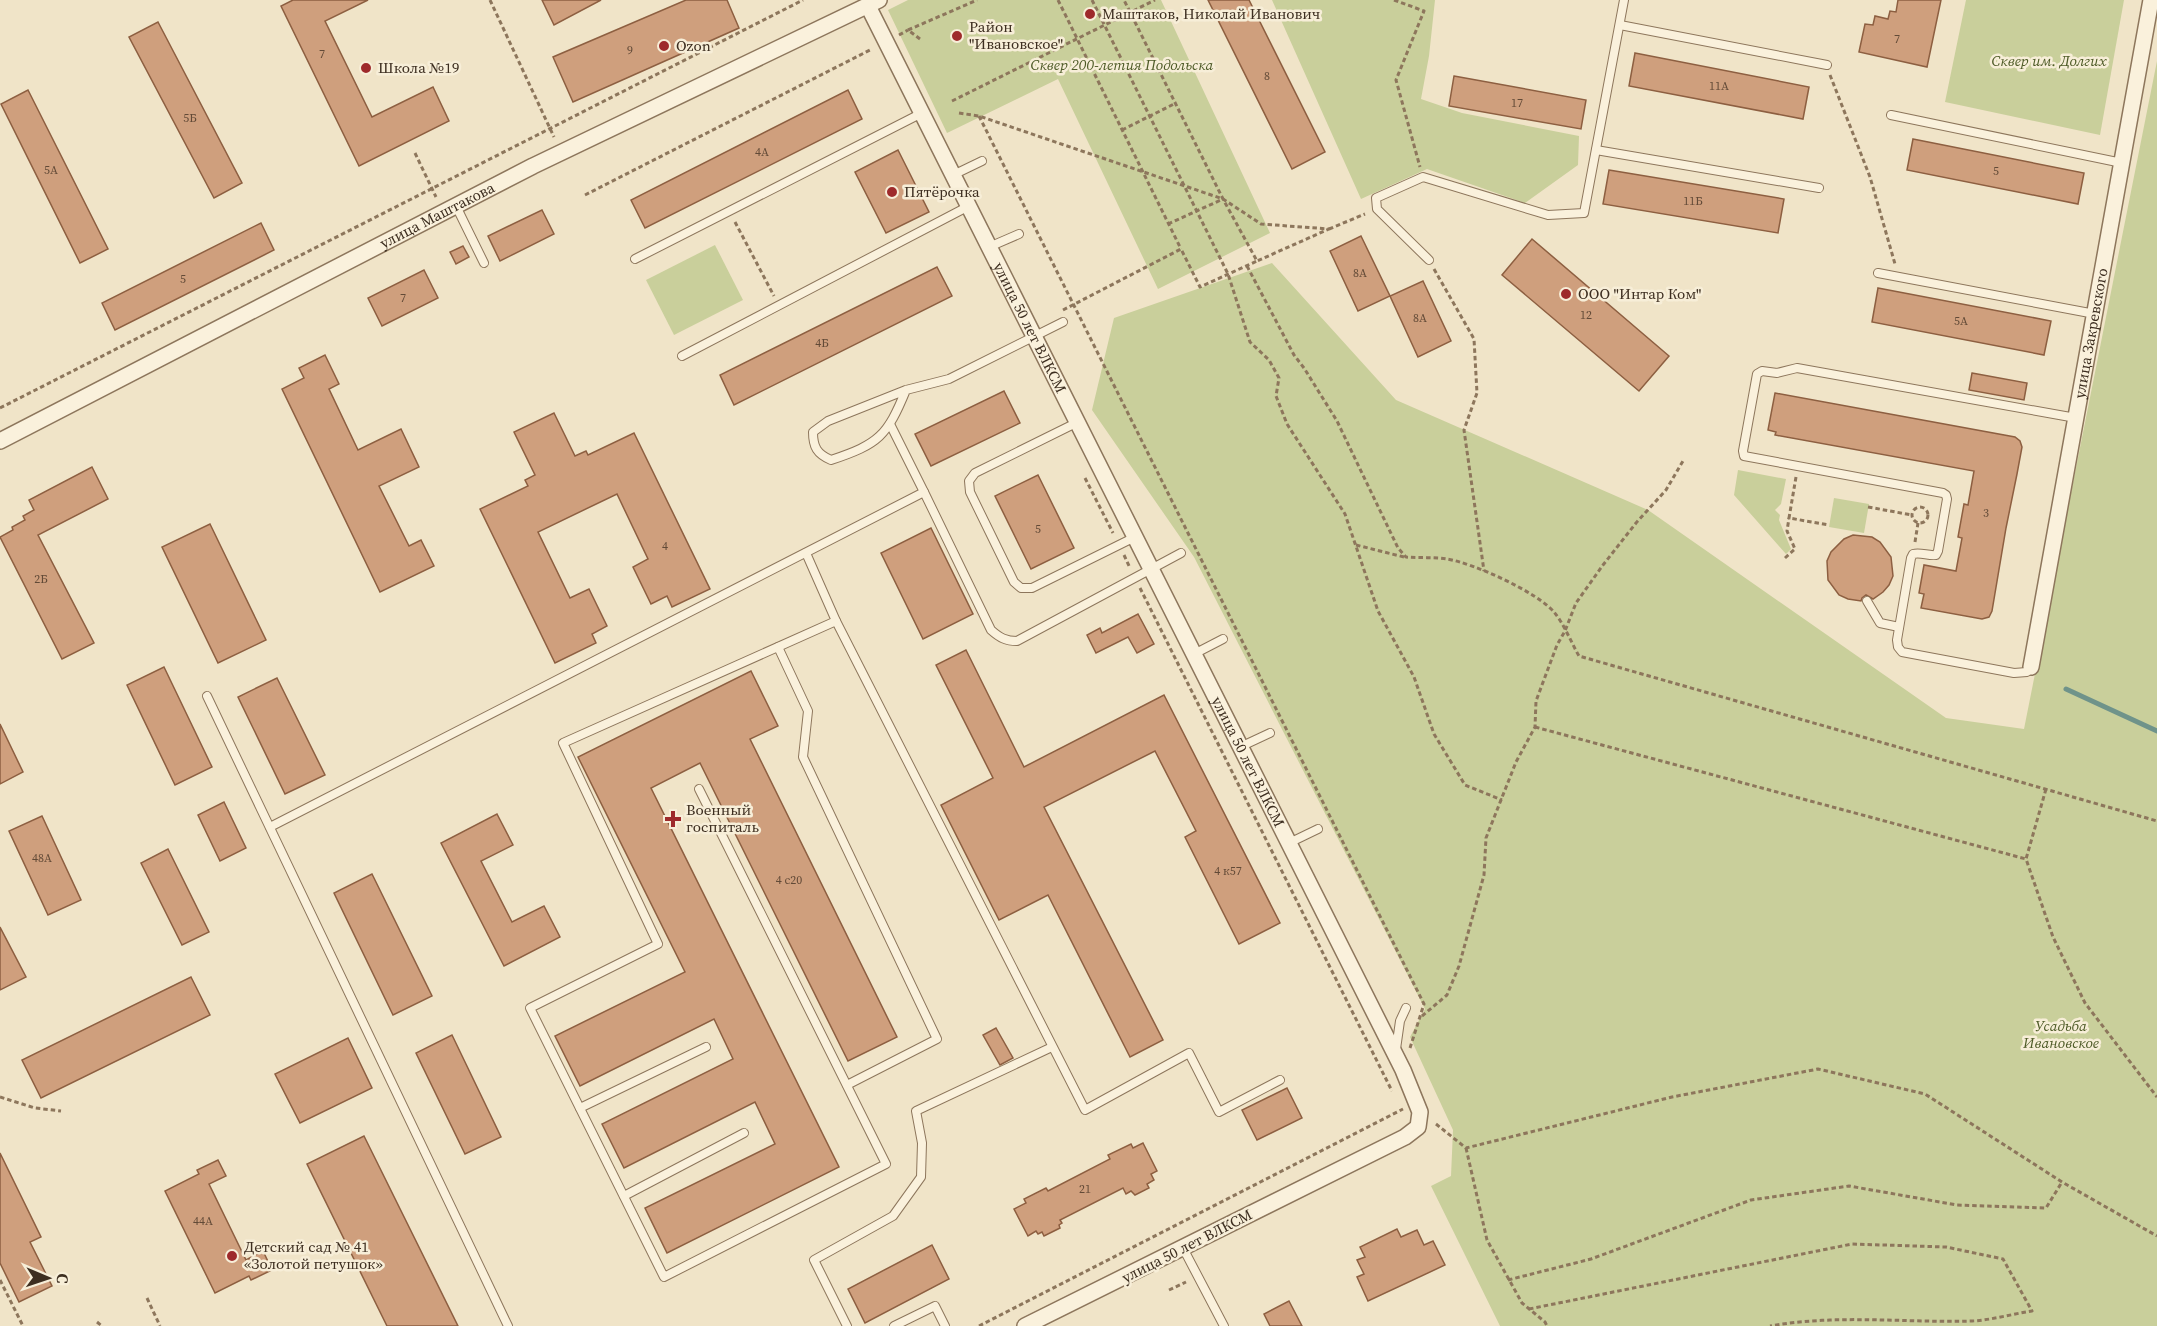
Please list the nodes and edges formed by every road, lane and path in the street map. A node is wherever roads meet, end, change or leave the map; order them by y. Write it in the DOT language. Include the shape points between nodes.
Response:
graph roads {
  1 [pos="490,0"];
  2 [pos="803,0"];
  3 [pos="977,0"];
  4 [pos="1058,0"];
  5 [pos="1092,0"];
  6 [pos="1124,0"];
  7 [pos="1155,0"];
  8 [pos="1394,0"];
  9 [pos="1624,0"];
  10 [pos="2151,0"];
  11 [pos="873,3"];
  12 [pos="1130,13"];
  13 [pos="1104,24"];
  14 [pos="1620,25"];
  15 [pos="908,30"];
  16 [pos="920,39"];
  17 [pos="1076,39"];
  18 [pos="886,42"];
  19 [pos="1827,65"];
  20 [pos="952,101"];
  21 [pos="1176,103"];
  22 [pos="922,113"];
  23 [pos="959,113"];
  24 [pos="979,116"];
  25 [pos="1149,116"];
  26 [pos="1891,116"];
  27 [pos="550,128"];
  28 [pos="1122,130"];
  29 [pos="1596,150"];
  30 [pos="561,152"];
  31 [pos="415,153"];
  32 [pos="982,161"];
  33 [pos="2122,163"];
  34 [pos="1144,174"];
  35 [pos="953,175"];
  36 [pos="1423,177"];
  37 [pos="1185,186"];
  38 [pos="432,188"];
  39 [pos="1819,188"];
  40 [pos="585,195"];
  41 [pos="1223,199"];
  42 [pos="969,206"];
  43 [pos="449,209"];
  44 [pos="1377,209"];
  45 [pos="729,211"];
  46 [pos="1197,211"];
  47 [pos="1168,224"];
  48 [pos="1329,229"];
  49 [pos="1019,234"];
  50 [pos="989,247"];
  51 [pos="1181,249"];
  52 [pos="635,259"];
  53 [pos="1429,260"];
  54 [pos="1257,261"];
  55 [pos="484,263"];
  56 [pos="1247,266"];
  57 [pos="1878,273"];
  58 [pos="1228,274"];
  59 [pos="1898,277"];
  60 [pos="1074,304"];
  61 [pos="779,306"];
  62 [pos="1059,312"];
  63 [pos="2095,314"];
  64 [pos="1063,321"];
  65 [pos="1034,335"];
  66 [pos="682,356"];
  67 [pos="906,390"];
  68 [pos="0,408"];
  69 [pos="2076,418"];
  70 [pos="1078,422"];
  71 [pos="890,424"];
  72 [pos="0,441"];
  73 [pos="1683,461"];
  74 [pos="1798,467"];
  75 [pos="924,492"];
  76 [pos="1868,507"];
  77 [pos="1912,515"];
  78 [pos="1789,518"];
  79 [pos="1918,523"];
  80 [pos="1829,525"];
  81 [pos="1135,537"];
  82 [pos="1356,545"];
  83 [pos="806,553"];
  84 [pos="1180,553"];
  85 [pos="1913,554"];
  86 [pos="1406,557"];
  87 [pos="1785,558"];
  88 [pos="1151,569"];
  89 [pos="1484,571"];
  90 [pos="1867,601"];
  91 [pos="836,621"];
  92 [pos="1899,627"];
  93 [pos="1565,631"];
  94 [pos="1223,639"];
  95 [pos="778,647"];
  96 [pos="1194,654"];
  97 [pos="2031,667"];
  98 [pos="207,696"];
  99 [pos="1535,727"];
  100 [pos="1270,733"];
  101 [pos="1240,747"];
  102 [pos="699,789"];
  103 [pos="2046,789"];
  104 [pos="1502,800"];
  105 [pos="2157,821"];
  106 [pos="270,827"];
  107 [pos="1318,829"];
  108 [pos="1289,843"];
  109 [pos="2025,859"];
  110 [pos="1406,1008"];
  111 [pos="1422,1016"];
  112 [pos="706,1047"];
  113 [pos="1052,1047"];
  114 [pos="1395,1055"];
  115 [pos="1403,1070"];
  116 [pos="1280,1080"];
  117 [pos="847,1085"];
  118 [pos="0,1097"];
  119 [pos="2157,1097"];
  120 [pos="1402,1099"];
  121 [pos="580,1108"];
  122 [pos="61,1111"];
  123 [pos="1420,1112"];
  124 [pos="744,1133"];
  125 [pos="1466,1148"];
  126 [pos="2062,1182"];
  127 [pos="624,1196"];
  128 [pos="2157,1236"];
  129 [pos="1183,1248"];
  130 [pos="1198,1276"];
  131 [pos="0,1280"];
  132 [pos="1509,1280"];
  133 [pos="1169,1290"];
  134 [pos="147,1298"];
  135 [pos="1529,1309"];
  136 [pos="97,1322"];
  137 [pos="22,1326"];
  138 [pos="102,1326"];
  139 [pos="160,1326"];
  140 [pos="508,1326"];
  141 [pos="847,1326"];
  142 [pos="894,1326"];
  143 [pos="945,1326"];
  144 [pos="979,1326"];
  145 [pos="1025,1326"];
  146 [pos="1224,1326"];
  147 [pos="1547,1326"];
  148 [pos="1770,1326"];
  1 -- 27 [label="path"];
  2 -- 27 [label="path"];
  3 -- 15 [label="path"];
  4 -- 17 [label="path"];
  5 -- 13 [label="path"];
  6 -- 12 [label="path"];
  7 -- 12 [label="path"];
  8 -- 36 [label="path" via="1424,11 1396,80"];
  9 -- 14 [label="lane"];
  10 -- 33 [label="street, улица Закревского"];
  11 -- 18 [label="street, улица 50 лет ВЛКСМ"];
  11 -- 30 [label="street, улица Маштакова"];
  12 -- 13 [label="path"];
  12 -- 21 [label="path"];
  13 -- 17 [label="path"];
  13 -- 25 [label="path"];
  14 -- 19 [label="lane"];
  14 -- 29 [label="lane"];
  15 -- 16 [label="path"];
  15 -- 18 [label="path"];
  17 -- 20 [label="path"];
  17 -- 28 [label="path"];
  18 -- 22 [label="street, улица 50 лет ВЛКСМ"];
  18 -- 40 [label="path"];
  19 -- 59 [label="path" via="1870,177"];
  21 -- 25 [label="path"];
  21 -- 41 [label="path"];
  22 -- 35 [label="street, улица 50 лет ВЛКСМ"];
  22 -- 45 [label="lane"];
  23 -- 24 [label="path"];
  24 -- 34 [label="path"];
  24 -- 60 [label="path"];
  25 -- 28 [label="path"];
  25 -- 37 [label="path"];
  26 -- 33 [label="lane"];
  27 -- 30 [label="path"];
  27 -- 38 [label="path"];
  28 -- 34 [label="path"];
  29 -- 36 [label="lane" via="1584,213 1548,215"];
  29 -- 39 [label="lane"];
  30 -- 43 [label="street, улица Маштакова"];
  31 -- 38 [label="path"];
  32 -- 35 [label="lane"];
  33 -- 63 [label="street, улица Закревского"];
  34 -- 37 [label="path"];
  34 -- 47 [label="path"];
  35 -- 42 [label="street, улица 50 лет ВЛКСМ"];
  36 -- 44 [label="lane" via="1376,198"];
  37 -- 41 [label="path"];
  37 -- 46 [label="path"];
  38 -- 43 [label="path"];
  38 -- 68 [label="path"];
  41 -- 46 [label="path"];
  41 -- 48 [label="path" via="1261,224"];
  41 -- 54 [label="path"];
  42 -- 50 [label="street, улица 50 лет ВЛКСМ"];
  42 -- 61 [label="lane"];
  43 -- 55 [label="lane"];
  43 -- 72 [label="street, улица Маштакова"];
  44 -- 48 [label="path"];
  44 -- 53 [label="lane"];
  45 -- 52 [label="lane"];
  45 -- 61 [label="path"];
  46 -- 47 [label="path"];
  46 -- 58 [label="path"];
  47 -- 51 [label="path"];
  48 -- 54 [label="path"];
  49 -- 50 [label="lane"];
  50 -- 65 [label="street, улица 50 лет ВЛКСМ"];
  51 -- 58 [label="path" via="1200,287"];
  51 -- 60 [label="path"];
  53 -- 89 [label="path" via="1474,339 1477,393 1464,430"];
  54 -- 56 [label="path"];
  56 -- 58 [label="path"];
  56 -- 86 [label="path" via="1294,355 1336,421"];
  57 -- 59 [label="lane"];
  58 -- 82 [label="path" via="1250,342 1269,360 1279,378 1276,396 1287,423 1345,514"];
  59 -- 63 [label="lane"];
  60 -- 62 [label="path"];
  60 -- 115 [label="path" via="1424,1004"];
  61 -- 66 [label="lane"];
  63 -- 69 [label="street, улица Закревского"];
  64 -- 65 [label="lane"];
  65 -- 67 [label="lane" via="949,380"];
  65 -- 70 [label="street, улица 50 лет ВЛКСМ"];
  67 -- 71 [label="lane"];
  67 -- 71 [label="lane" via="828,421 813,432 815,450 831,460 846,455 879,438"];
  69 -- 74 [label="lane" via="1797,368 1759,372 1744,456"];
  69 -- 97 [label="street, улица Закревского"];
  70 -- 81 [label="street, улица 50 лет ВЛКСМ"];
  70 -- 81 [label="lane" via="975,472 969,480 970,492 1014,582 1022,588 1032,588"];
  71 -- 75 [label="lane"];
  73 -- 93 [label="path" via="1666,490 1602,565 1576,603"];
  74 -- 78 [label="path"];
  74 -- 85 [label="lane" via="1946,495 1938,551 1932,555"];
  75 -- 83 [label="lane"];
  75 -- 88 [label="lane" via="991,630 1000,638 1017,641"];
  76 -- 77 [label="path"];
  77 -- 79 [label="path"];
  77 -- 79 [label="path" via="1917,508 1925,510 1926,520"];
  78 -- 80 [label="path"];
  78 -- 87 [label="path" via="1787,531 1795,549"];
  79 -- 85 [label="path"];
  81 -- 88 [label="street, улица 50 лет ВЛКСМ"];
  82 -- 86 [label="path"];
  82 -- 104 [label="path" via="1378,611 1414,677 1434,734 1465,784"];
  83 -- 91 [label="lane"];
  83 -- 106 [label="lane"];
  84 -- 88 [label="lane"];
  85 -- 92 [label="lane"];
  86 -- 89 [label="path" via="1448,559"];
  88 -- 96 [label="street, улица 50 лет ВЛКСМ"];
  89 -- 93 [label="path" via="1536,596 1554,612"];
  90 -- 92 [label="lane" via="1880,623"];
  91 -- 95 [label="lane"];
  91 -- 113 [label="lane"];
  92 -- 97 [label="lane" via="1898,647 1907,654 2014,674 2027,672"];
  93 -- 99 [label="path" via="1536,701"];
  93 -- 103 [label="path" via="1579,656"];
  94 -- 96 [label="lane"];
  95 -- 117 [label="lane" via="808,711 803,757 937,1039"];
  95 -- 121 [label="lane" via="563,743 658,944 530,1008"];
  96 -- 101 [label="street, улица 50 лет ВЛКСМ"];
  98 -- 106 [label="lane"];
  99 -- 104 [label="path"];
  99 -- 109 [label="path"];
  100 -- 101 [label="lane"];
  101 -- 108 [label="street, улица 50 лет ВЛКСМ"];
  102 -- 117 [label="lane"];
  103 -- 105 [label="path"];
  103 -- 109 [label="path"];
  104 -- 111 [label="path" via="1486,838 1484,875 1459,966 1447,995"];
  106 -- 140 [label="lane"];
  107 -- 108 [label="lane"];
  108 -- 114 [label="street, улица 50 лет ВЛКСМ"];
  109 -- 119 [label="path" via="2053,938 2085,1003"];
  110 -- 114 [label="lane"];
  112 -- 121 [label="lane"];
  113 -- 116 [label="lane" via="1085,1110 1189,1053 1219,1112"];
  113 -- 141 [label="lane" via="916,1111 922,1143 921,1177 893,1216 814,1260"];
  114 -- 115 [label="street, улица 50 лет ВЛКСМ"];
  115 -- 123 [label="street, улица 50 лет ВЛКСМ"];
  117 -- 127 [label="lane" via="886,1164 664,1277"];
  118 -- 122 [label="path"];
  120 -- 144 [label="path" via="1401,1109"];
  121 -- 127 [label="lane"];
  123 -- 125 [label="path"];
  123 -- 129 [label="street, улица 50 лет ВЛКСМ" via="1418,1127 1406,1137"];
  124 -- 127 [label="lane"];
  125 -- 126 [label="path" via="1672,1097 1818,1069 1925,1094"];
  125 -- 132 [label="path" via="1487,1240"];
  126 -- 128 [label="path"];
  126 -- 132 [label="path" via="2046,1208 1957,1205 1849,1186 1751,1200 1591,1259"];
  129 -- 130 [label="lane"];
  129 -- 145 [label="street, улица 50 лет ВЛКСМ"];
  130 -- 133 [label="path"];
  130 -- 146 [label="lane"];
  131 -- 137 [label="path"];
  132 -- 135 [label="path"];
  134 -- 139 [label="path"];
  135 -- 147 [label="path"];
  135 -- 148 [label="path" via="1851,1244 1946,1247 2003,1259 2032,1311 1975,1321 1887,1319"];
  136 -- 138 [label="path"];
  142 -- 143 [label="lane" via="935,1306"];
}
